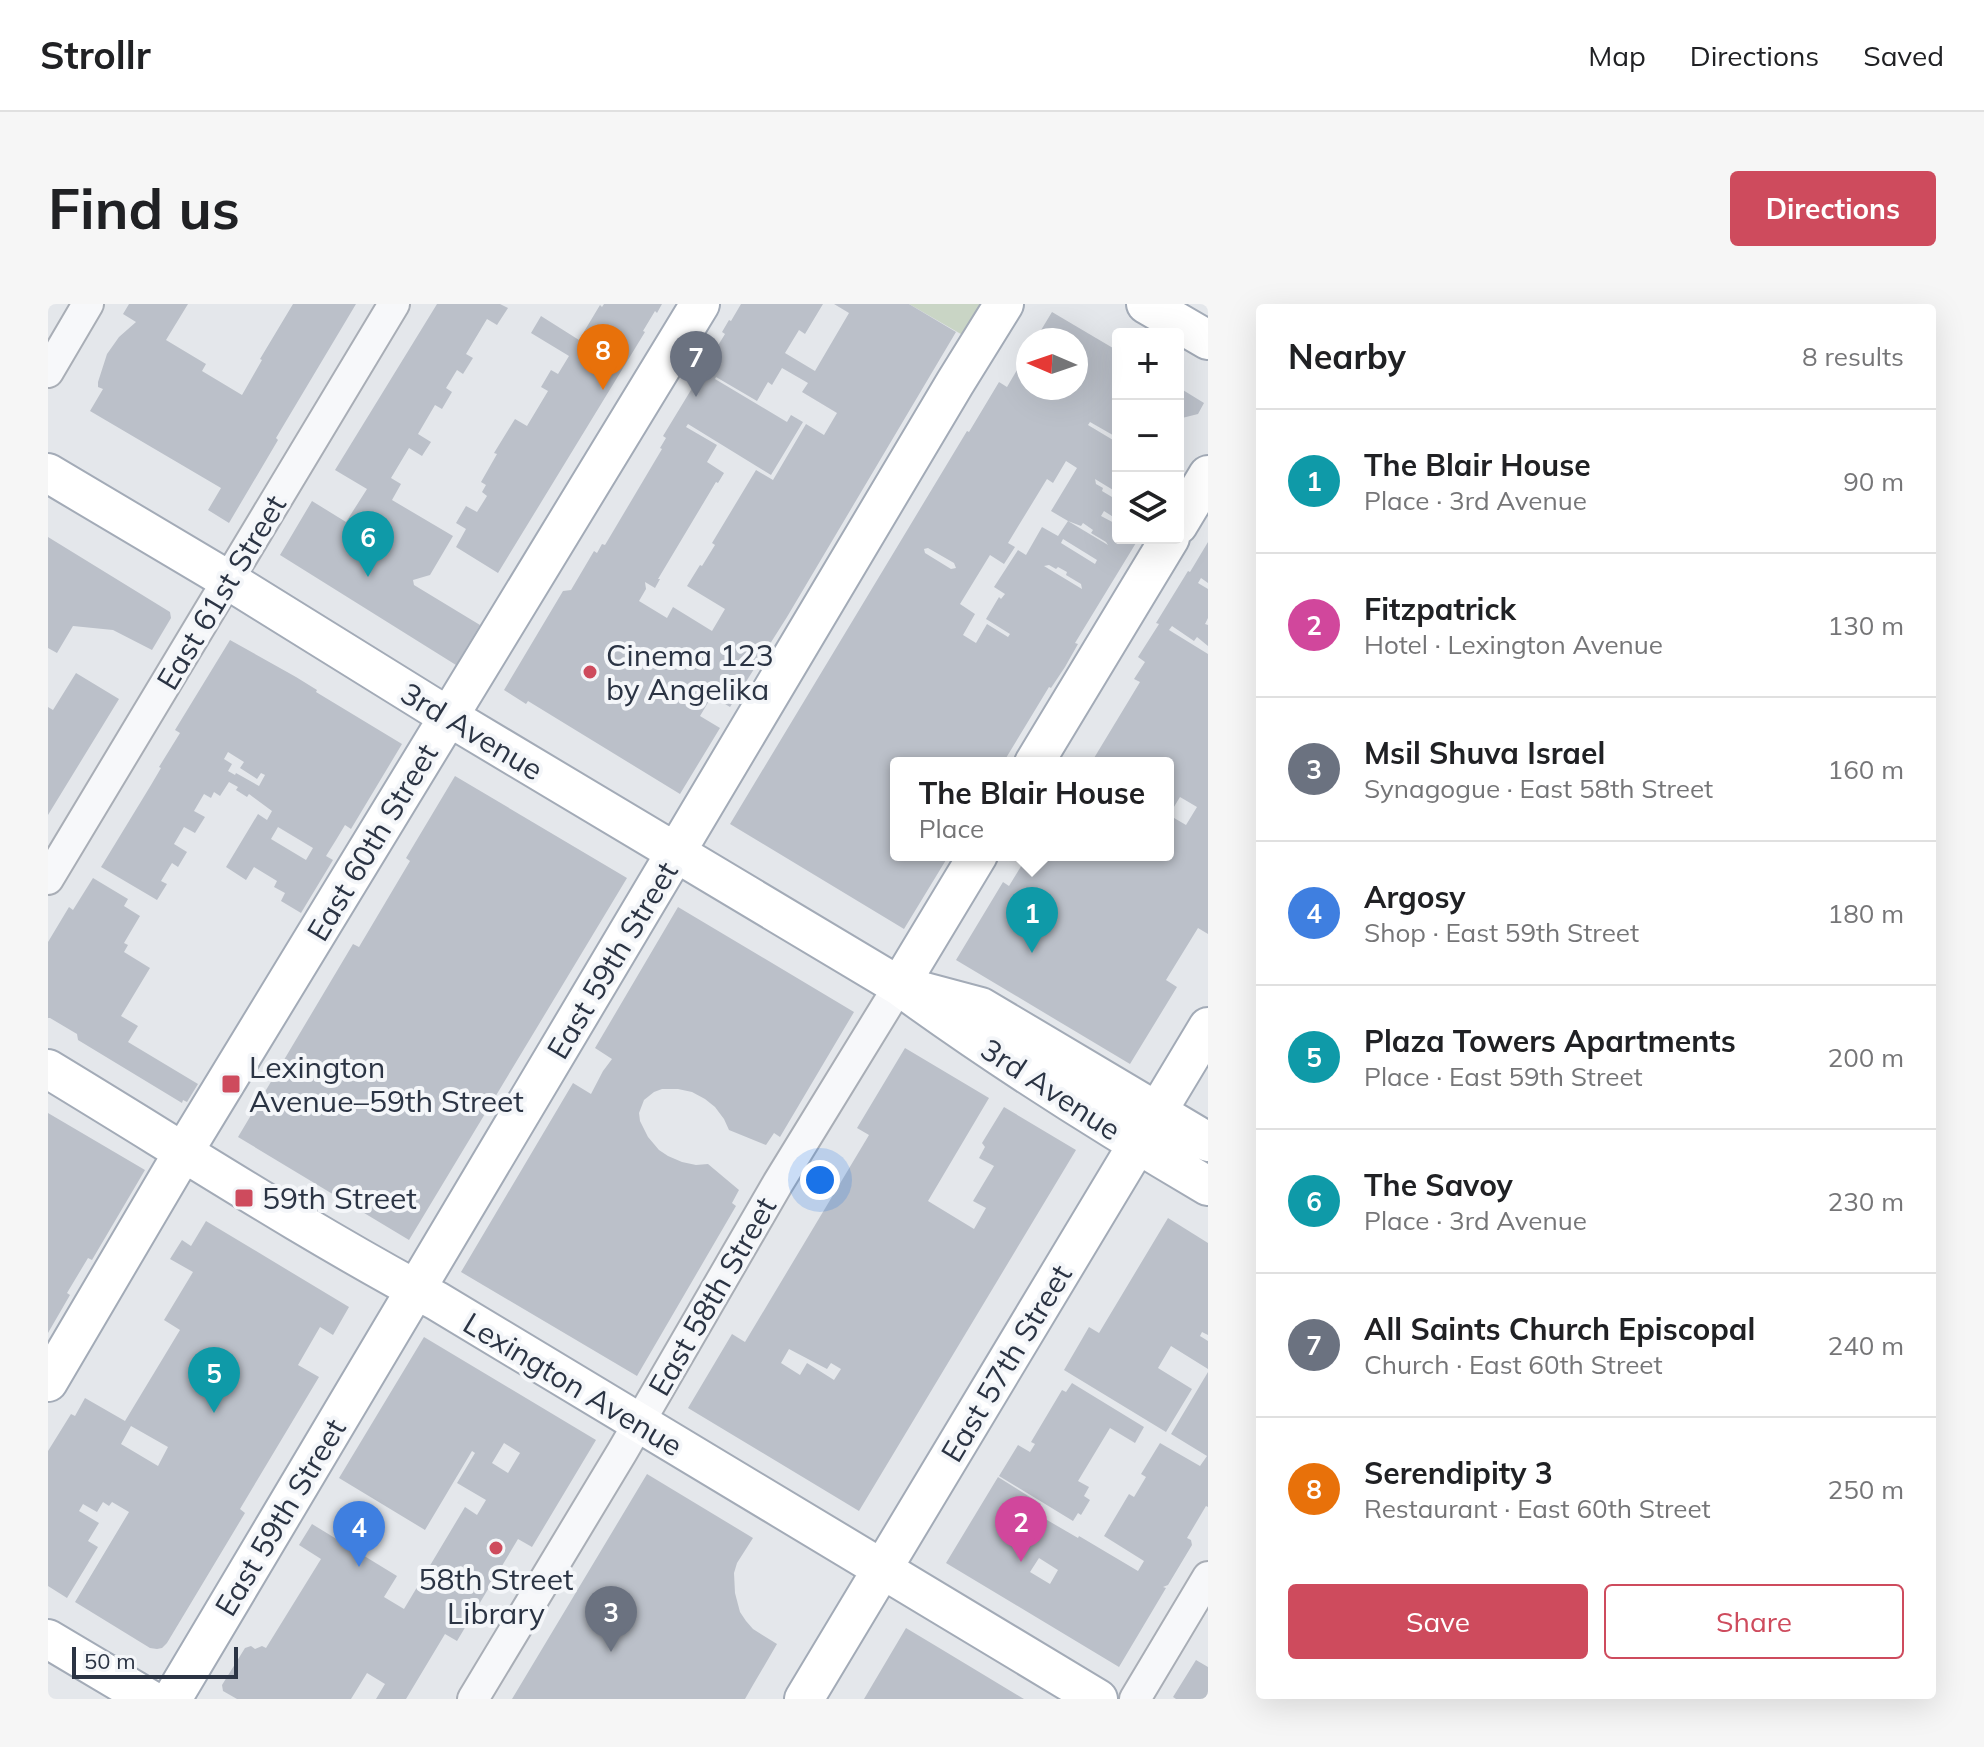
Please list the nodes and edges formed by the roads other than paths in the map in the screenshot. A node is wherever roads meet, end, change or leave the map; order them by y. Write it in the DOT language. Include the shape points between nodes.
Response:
graph roads {
  1 [pos="88,304"];
  2 [pos="394,304"];
  3 [pos="700,304"];
  4 [pos="1004,304"];
  5 [pos="1146,304"];
  6 [pos="1208,340"];
  7 [pos="48,372"];
  8 [pos="48,473"];
  9 [pos="1208,475"];
  10 [pos="1184,515"];
  11 [pos="1166,544"];
  12 [pos="228,580"];
  13 [pos="448,716"];
  14 [pos="1038,757"];
  15 [pos="675,853"];
  16 [pos="974,861"];
  17 [pos="48,879"];
  18 [pos="899,986"];
  19 [pos="1208,1027"];
  20 [pos="1042,1043"];
  21 [pos="48,1069"];
  22 [pos="1081,1110"];
  23 [pos="1157,1111"];
  24 [pos="1208,1142"];
  25 [pos="1137,1144"];
  26 [pos="184,1151"];
  27 [pos="1208,1186"];
  28 [pos="415,1290"];
  29 [pos="48,1382"];
  30 [pos="638,1423"];
  31 [pos="882,1570"];
  32 [pos="1208,1577"];
  33 [pos="48,1639"];
  34 [pos="149,1699"];
  35 [pos="172,1699"];
  36 [pos="473,1699"];
  37 [pos="804,1699"];
  38 [pos="1098,1699"];
  39 [pos="1135,1699"];
  1 -- 7 [label="street"];
  2 -- 12 [label="street, East 61st Street"];
  3 -- 13 [label="main road, East 60th Street"];
  4 -- 15 [label="main road, East 59th Street"];
  5 -- 6 [label="main road"];
  8 -- 12 [label="main road, 3rd Avenue"];
  9 -- 10 [label="main road"];
  11 -- 14 [label="main road"];
  12 -- 13 [label="main road, 3rd Avenue"];
  12 -- 17 [label="street, East 61st Street"];
  13 -- 15 [label="main road, 3rd Avenue"];
  13 -- 26 [label="main road, East 60th Street"];
  15 -- 18 [label="main road, 3rd Avenue"];
  15 -- 28 [label="main road, East 59th Street"];
  16 -- 18 [label="main road, East 58th Street"];
  18 -- 20 [label="main road, 3rd Avenue" via="981,1007"];
  18 -- 22 [label="main road, 3rd Avenue"];
  18 -- 30 [label="street, East 58th Street"];
  19 -- 23 [label="main road, East 57th Street"];
  20 -- 22 [label="main road"];
  20 -- 23 [label="main road, 3rd Avenue"];
  21 -- 26 [label="main road, Lexington Avenue"];
  22 -- 25 [label="main road, 3rd Avenue"];
  23 -- 24 [label="main road, 3rd Avenue"];
  23 -- 25 [label="main road, East 57th Street"];
  25 -- 27 [label="main road, 3rd Avenue"];
  25 -- 31 [label="main road, East 57th Street"];
  26 -- 28 [label="main road, Lexington Avenue"];
  26 -- 29 [label="main road, East 60th Street"];
  28 -- 30 [label="main road, Lexington Avenue"];
  28 -- 35 [label="main road, East 59th Street"];
  30 -- 31 [label="main road, Lexington Avenue"];
  30 -- 36 [label="street, East 58th Street"];
  31 -- 37 [label="main road, East 57th Street"];
  31 -- 38 [label="main road, Lexington Avenue"];
  32 -- 39 [label="street"];
  33 -- 34 [label="main road"];
}
